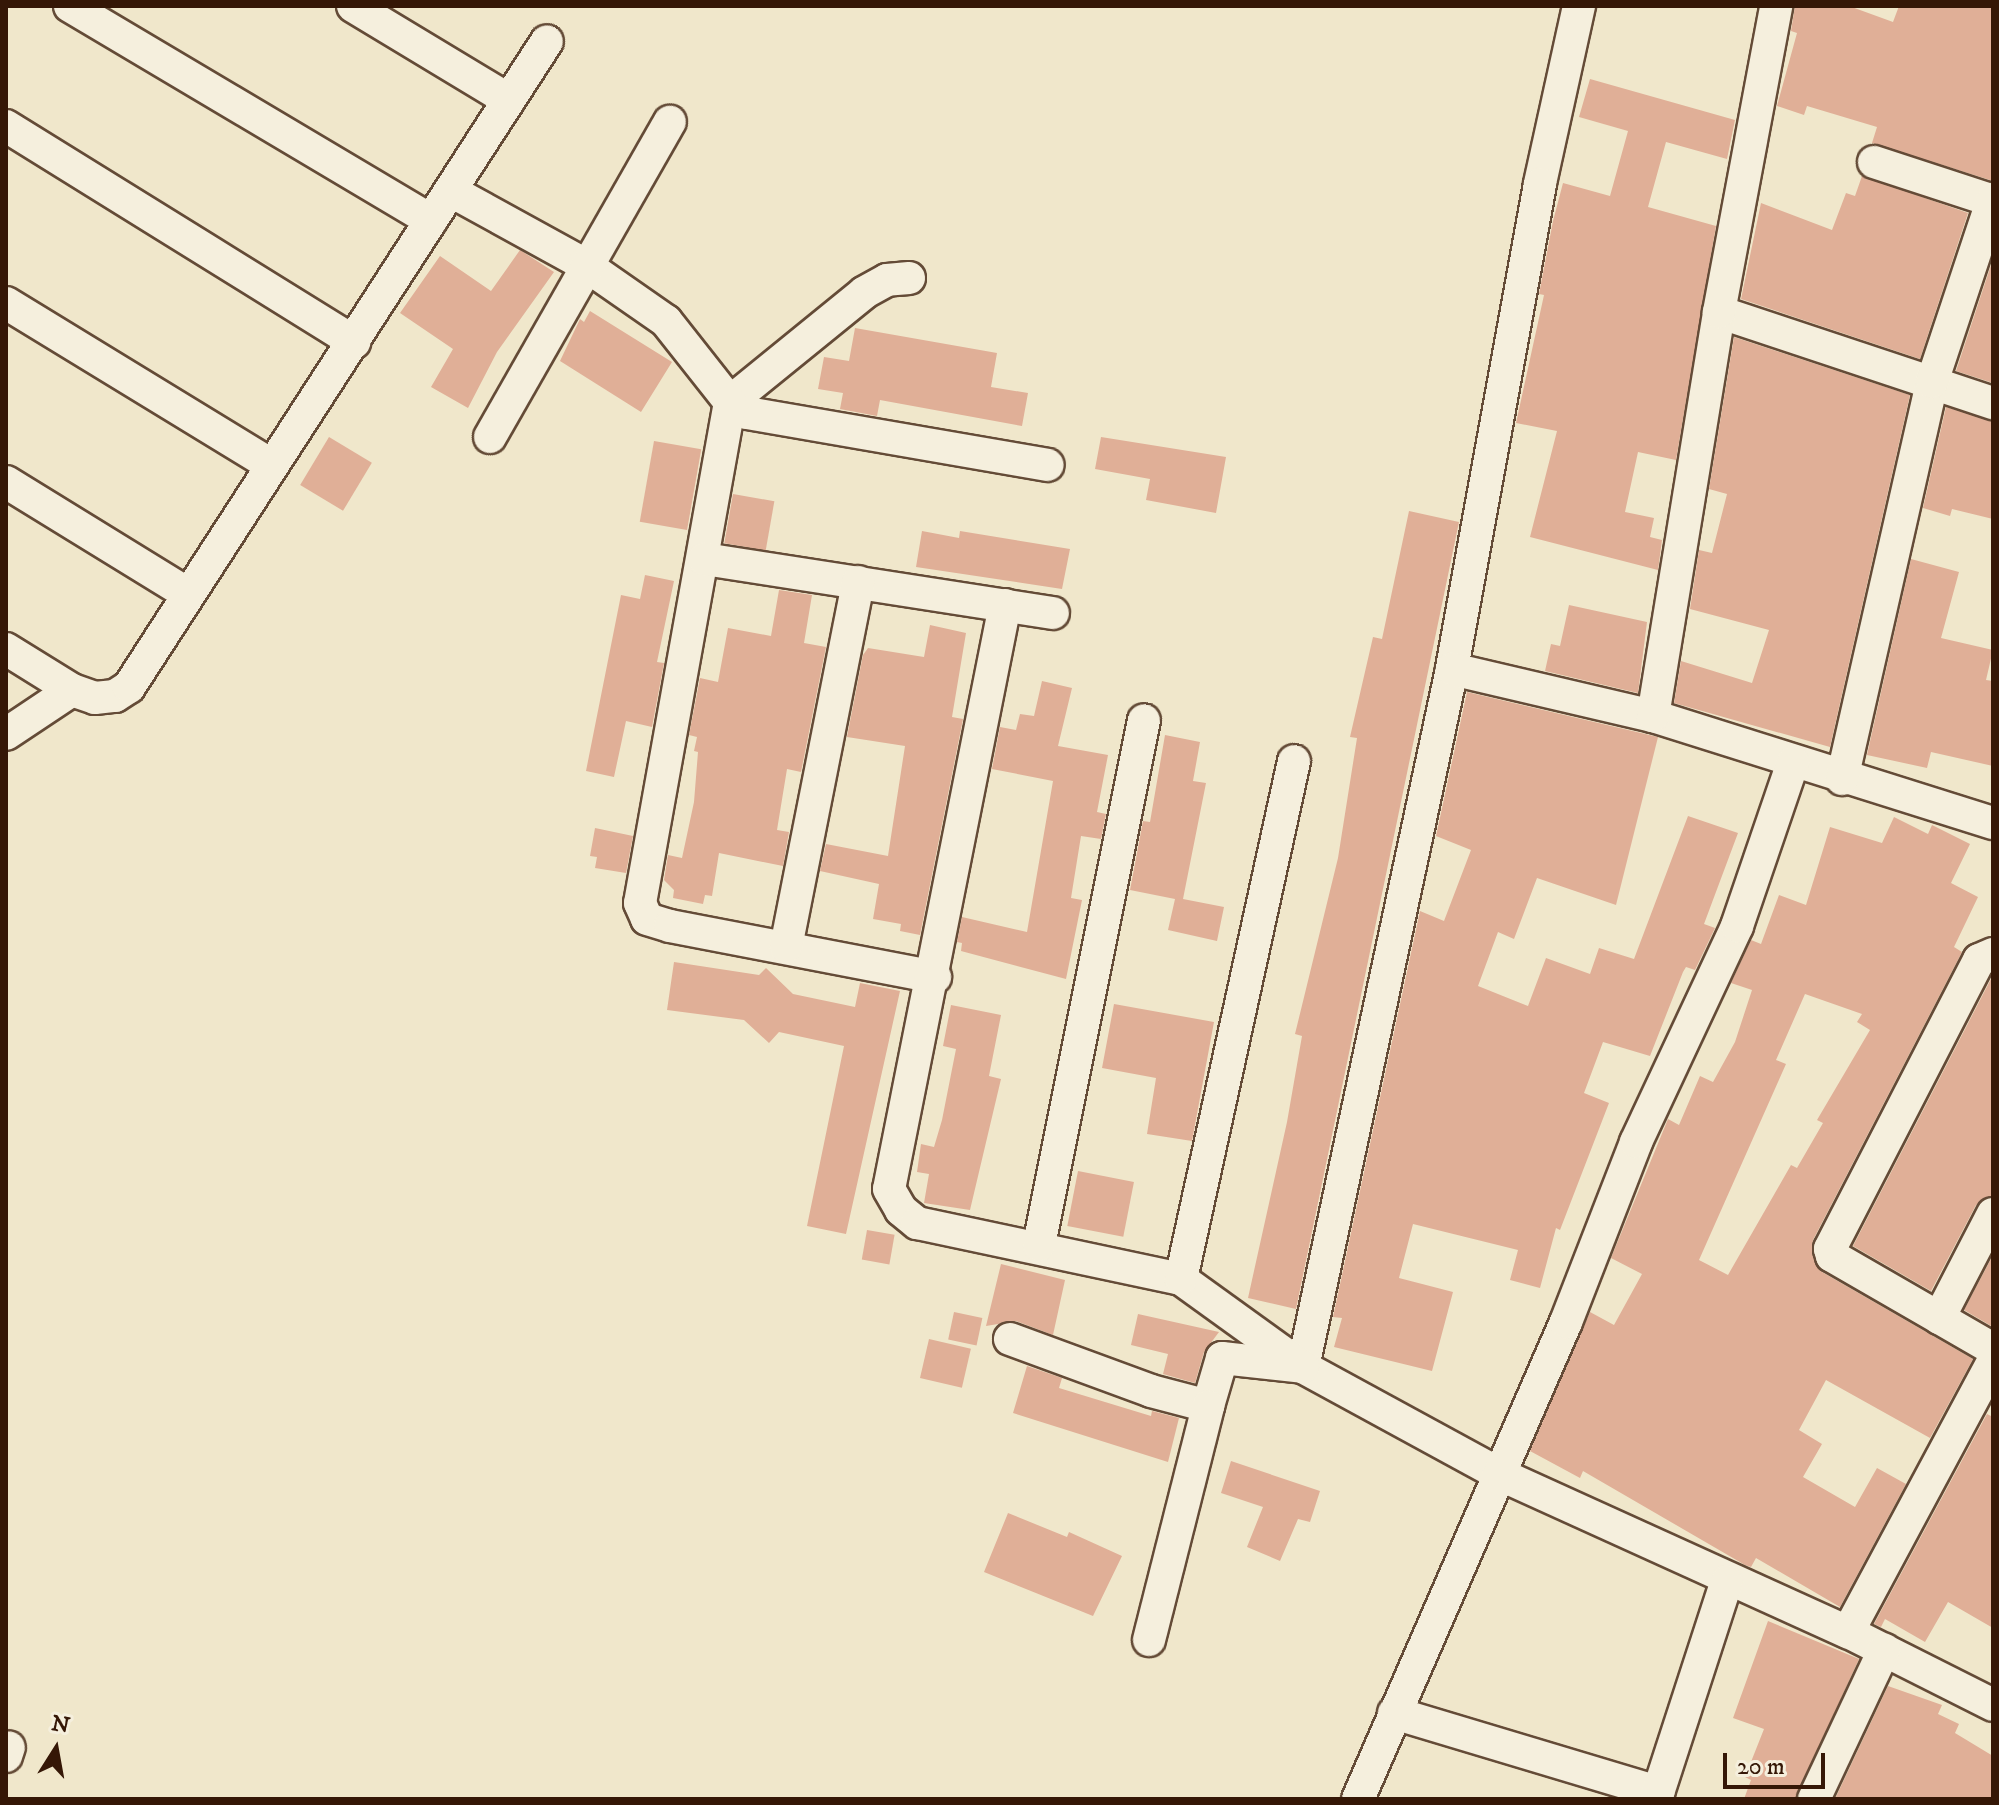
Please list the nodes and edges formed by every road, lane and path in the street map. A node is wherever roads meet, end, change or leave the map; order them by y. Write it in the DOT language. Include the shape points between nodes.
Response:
graph roads {
  1 [pos="70,6"];
  2 [pos="353,6"];
  3 [pos="1579,6"];
  4 [pos="1776,6"];
  5 [pos="547,41"];
  6 [pos="509,100"];
  7 [pos="670,122"];
  8 [pos="6,126"];
  9 [pos="1874,162"];
  10 [pos="451,191"];
  11 [pos="1993,201"];
  12 [pos="431,220"];
  13 [pos="584,264"];
  14 [pos="909,278"];
  15 [pos="6,303"];
  16 [pos="1719,312"];
  17 [pos="354,342"];
  18 [pos="1932,382"];
  19 [pos="724,394"];
  20 [pos="1993,403"];
  21 [pos="490,437"];
  22 [pos="271,465"];
  23 [pos="1048,465"];
  24 [pos="6,482"];
  25 [pos="704,559"];
  26 [pos="858,582"];
  27 [pos="188,594"];
  28 [pos="1005,605"];
  29 [pos="1053,613"];
  30 [pos="6,649"];
  31 [pos="1452,669"];
  32 [pos="72,690"];
  33 [pos="1653,716"];
  34 [pos="1144,720"];
  35 [pos="6,734"];
  36 [pos="1294,761"];
  37 [pos="1793,762"];
  38 [pos="1842,779"];
  39 [pos="1993,823"];
  40 [pos="786,947"];
  41 [pos="1993,954"];
  42 [pos="935,977"];
  43 [pos="1993,1214"];
  44 [pos="1039,1245"];
  45 [pos="1181,1279"];
  46 [pos="1939,1318"];
  47 [pos="1010,1339"];
  48 [pos="1993,1349"];
  49 [pos="1993,1362"];
  50 [pos="1303,1367"];
  51 [pos="1208,1406"];
  52 [pos="1499,1474"];
  53 [pos="1727,1581"];
  54 [pos="1848,1632"];
  55 [pos="1149,1640"];
  56 [pos="1884,1650"];
  57 [pos="1993,1705"];
  58 [pos="1394,1713"];
  59 [pos="1657,1795"];
  60 [pos="1358,1799"];
  61 [pos="1814,1799"];
  1 -- 12 [label="street"];
  2 -- 6 [label="street"];
  3 -- 31 [label="street" via="1540,184"];
  4 -- 16 [label="street"];
  5 -- 6 [label="street"];
  6 -- 10 [label="street"];
  7 -- 13 [label="street"];
  8 -- 17 [label="street"];
  9 -- 11 [label="street"];
  10 -- 12 [label="street"];
  10 -- 13 [label="street"];
  11 -- 18 [label="street"];
  12 -- 17 [label="street"];
  13 -- 19 [label="street" via="666,321"];
  13 -- 21 [label="street"];
  14 -- 19 [label="street" via="887,280 864,293"];
  15 -- 22 [label="street"];
  16 -- 18 [label="street"];
  16 -- 33 [label="street"];
  17 -- 22 [label="street"];
  18 -- 20 [label="street"];
  18 -- 38 [label="street"];
  19 -- 23 [label="street" via="767,420"];
  19 -- 25 [label="street"];
  22 -- 27 [label="street"];
  24 -- 27 [label="street"];
  25 -- 26 [label="street"];
  25 -- 40 [label="street" via="640,903 647,919 670,926"];
  26 -- 28 [label="street"];
  26 -- 40 [label="street"];
  27 -- 32 [label="street" via="129,687 115,696 95,698"];
  28 -- 29 [label="street"];
  28 -- 42 [label="street"];
  30 -- 32 [label="street"];
  31 -- 33 [label="street"];
  31 -- 50 [label="street"];
  32 -- 35 [label="street"];
  33 -- 37 [label="street"];
  34 -- 44 [label="street"];
  36 -- 45 [label="street"];
  37 -- 38 [label="street"];
  37 -- 52 [label="street" via="1737,926 1636,1142"];
  38 -- 39 [label="street"];
  40 -- 42 [label="street"];
  41 -- 46 [label="street" via="1979,960 1830,1249 1832,1256"];
  42 -- 44 [label="street" via="889,1189 901,1210 917,1223"];
  43 -- 46 [label="street"];
  44 -- 45 [label="street"];
  45 -- 50 [label="street"];
  46 -- 48 [label="street"];
  47 -- 51 [label="street" via="1151,1391"];
  49 -- 54 [label="street"];
  50 -- 51 [label="street" via="1222,1358"];
  50 -- 52 [label="street"];
  51 -- 55 [label="street"];
  52 -- 53 [label="street"];
  52 -- 58 [label="street"];
  53 -- 54 [label="street"];
  53 -- 59 [label="street"];
  54 -- 56 [label="street"];
  56 -- 57 [label="street"];
  56 -- 61 [label="street"];
  58 -- 59 [label="street"];
  58 -- 60 [label="street"];
}
